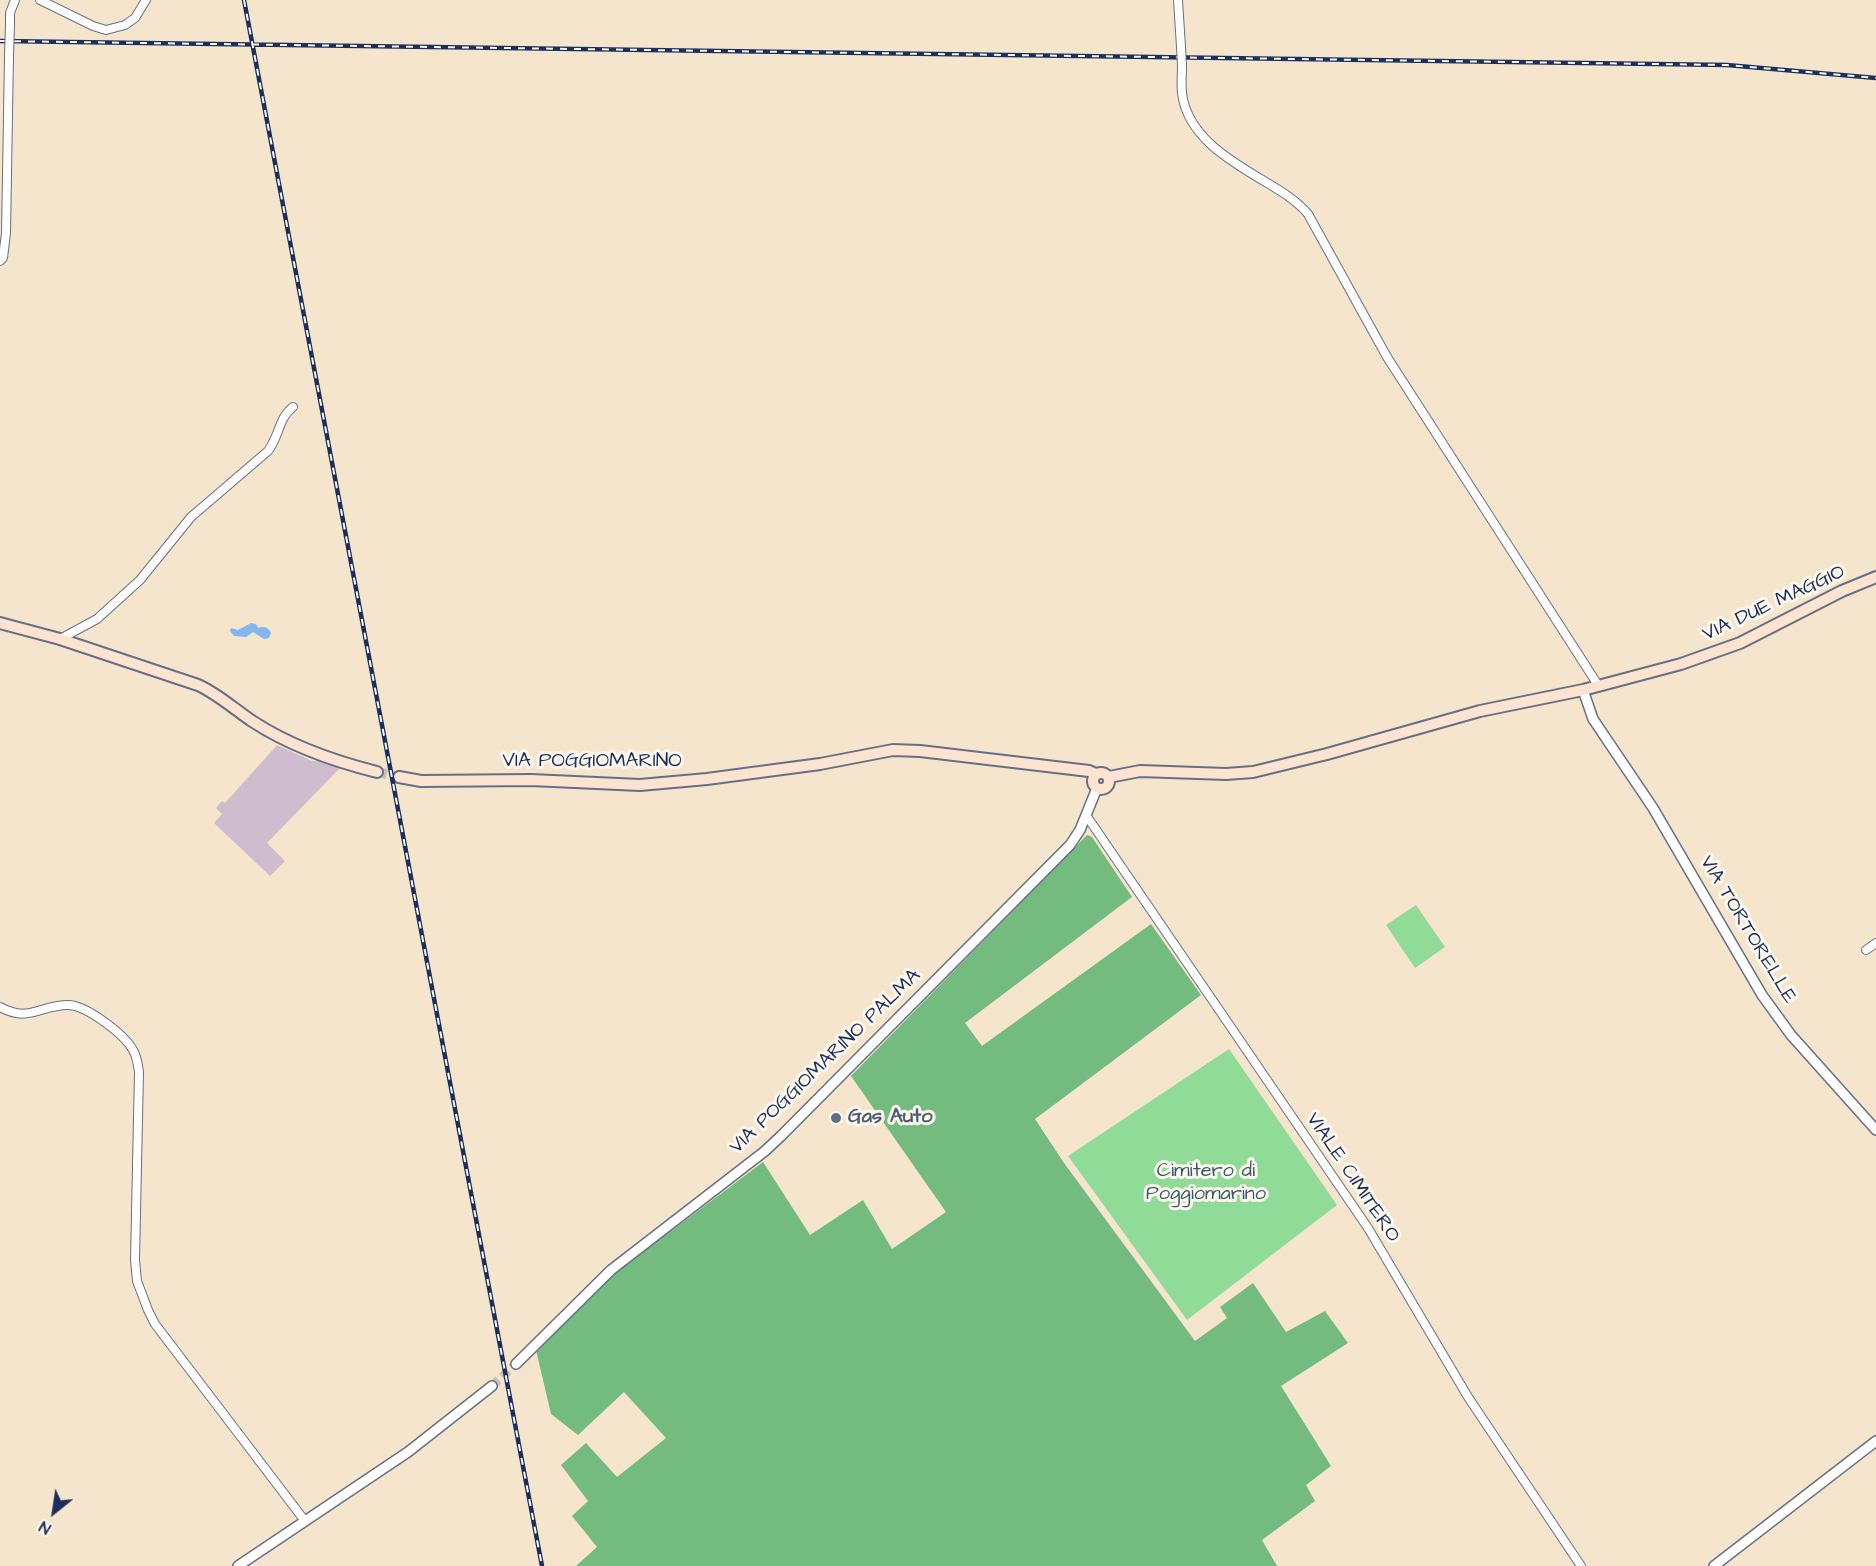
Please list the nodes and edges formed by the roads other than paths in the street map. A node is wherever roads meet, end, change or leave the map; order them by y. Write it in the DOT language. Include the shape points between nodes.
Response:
graph roads {
  1 [pos="15,0"];
  2 [pos="39,0"];
  3 [pos="146,0"];
  4 [pos="1178,0"];
  5 [pos="0,261"];
  6 [pos="293,407"];
  7 [pos="1876,578"];
  8 [pos="0,623"];
  9 [pos="60,639"];
  10 [pos="1598,685"];
  11 [pos="1583,690"];
  12 [pos="377,772"];
  13 [pos="1096,774"];
  14 [pos="399,777"];
  15 [pos="1109,777"];
  16 [pos="1097,788"];
  17 [pos="1086,815"];
  18 [pos="1876,943"];
  19 [pos="1866,950"];
  20 [pos="0,1008"];
  21 [pos="1876,1130"];
  22 [pos="516,1364"];
  23 [pos="492,1386"];
  24 [pos="1876,1441"];
  25 [pos="305,1521"];
  26 [pos="238,1566"];
  27 [pos="1581,1566"];
  28 [pos="1714,1566"];
  1 -- 5 [label="street, bridge" via="10,13 6,233"];
  2 -- 3 [label="street" via="106,30 135,18"];
  4 -- 10 [label="street, bridge" via="1182,93 1197,130 1219,151 1297,201 1308,214 1387,357"];
  6 -- 9 [label="street" via="283,417 268,451 190,517 140,580 97,619"];
  7 -- 10 [label="main road, VIA DUE MAGGIO" via="1740,643 1681,664"];
  8 -- 9 [label="main road"];
  9 -- 12 [label="main road" via="210,690 252,721 304,748"];
  10 -- 11 [label="main road, VIA DUE MAGGIO"];
  11 -- 15 [label="main road, VIA DUE MAGGIO" via="1528,699 1253,772 1140,771"];
  11 -- 21 [label="street, VIA TORTORELLE" via="1593,718 1653,808 1762,994 1791,1035"];
  13 -- 14 [label="main road, VIA POGGIOMARINO" via="892,750 820,764 640,784"];
  13 -- 15 [label="main road" via="1103,772"];
  13 -- 16 [label="main road" via="1093,781"];
  15 -- 16 [label="main road" via="1106,788"];
  16 -- 17 [label="street, VIA POGGIOMARINO PALMA"];
  17 -- 22 [label="street, VIA POGGIOMARINO PALMA" via="1070,845 781,1136 610,1270"];
  17 -- 27 [label="street, VIALE CIMITERO" via="1368,1228 1468,1397"];
  18 -- 19 [label="street"];
  20 -- 25 [label="street" via="28,1015 53,1006 71,1005 94,1015 125,1038 137,1057 135,1260 139,1289 155,1324"];
  23 -- 25 [label="street" via="408,1452"];
  24 -- 28 [label="street"];
  25 -- 26 [label="street"];
}
